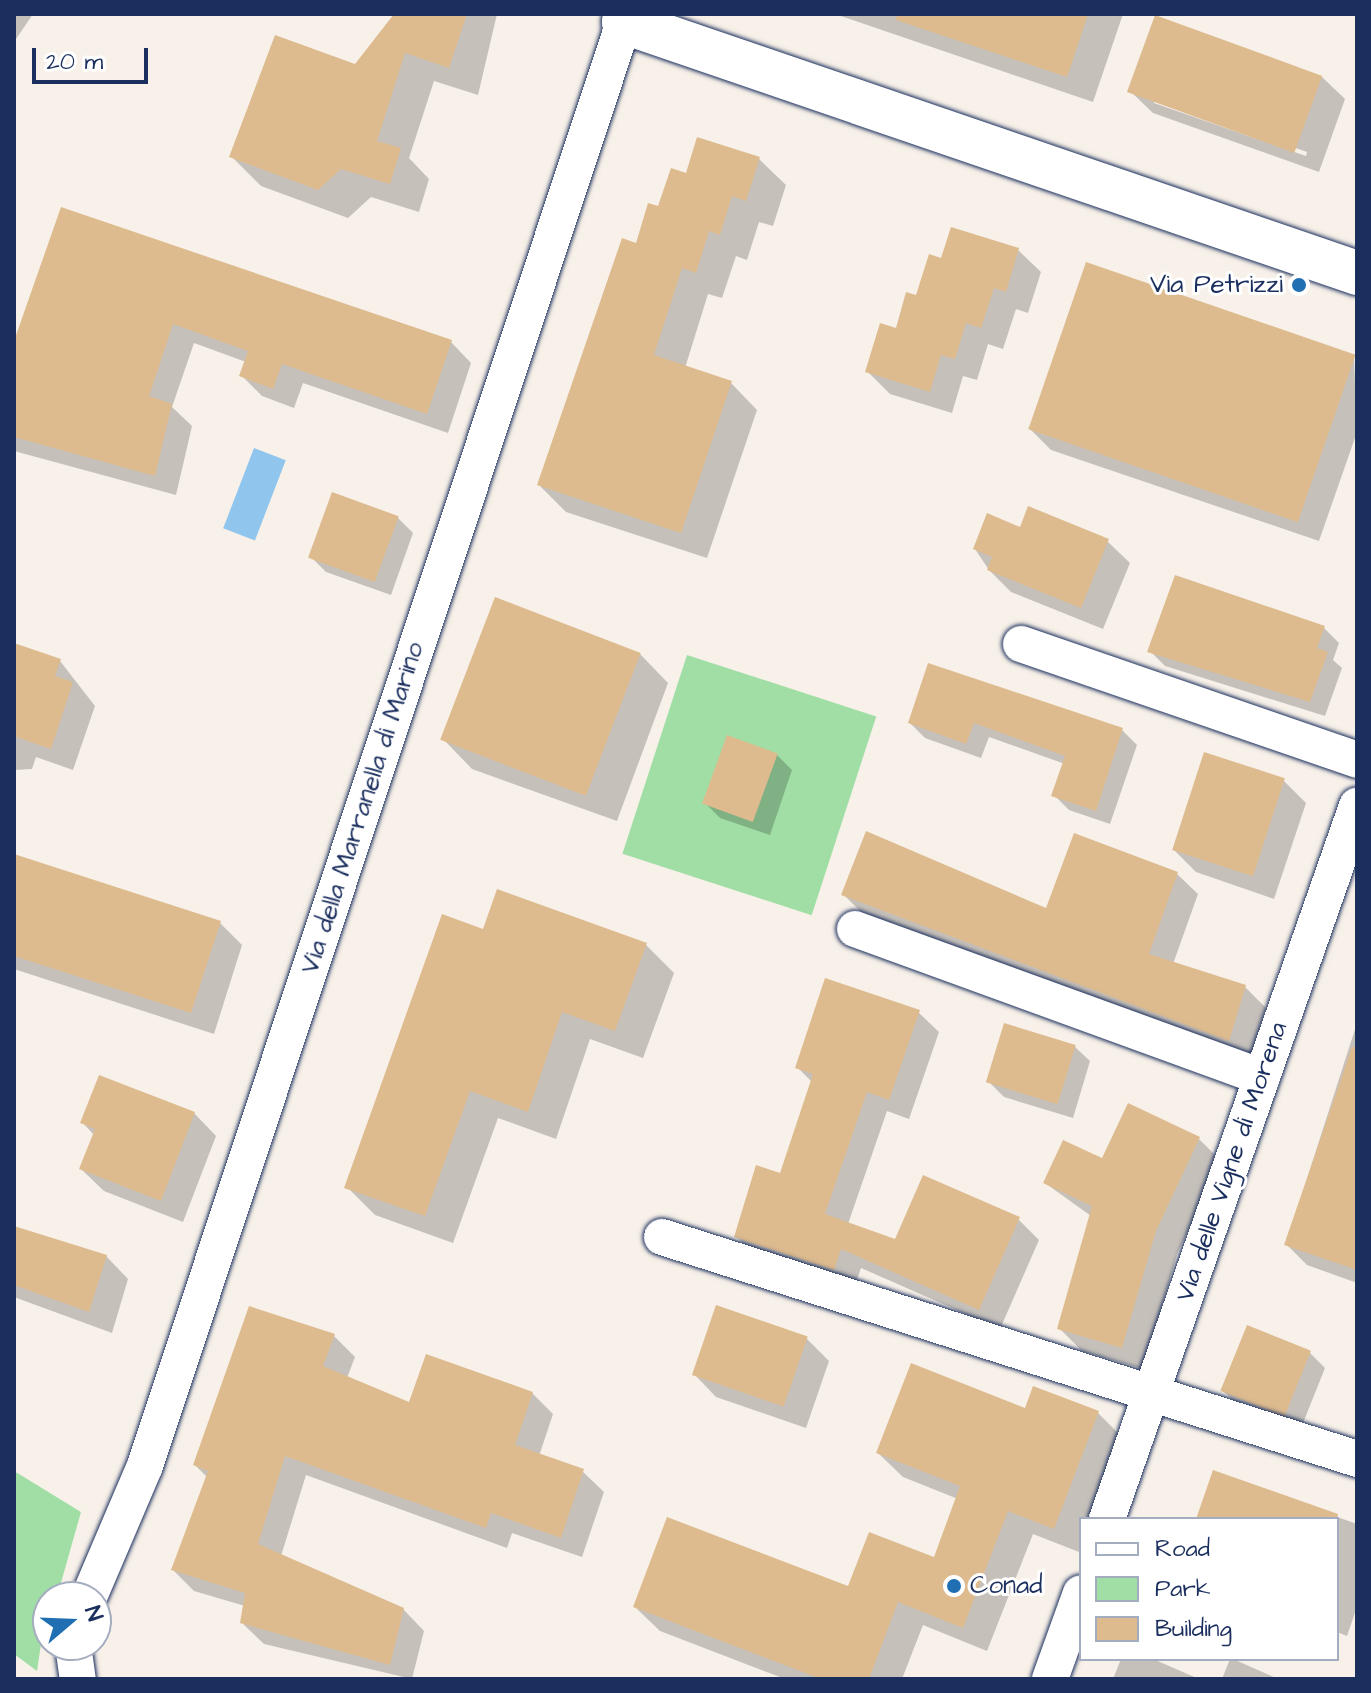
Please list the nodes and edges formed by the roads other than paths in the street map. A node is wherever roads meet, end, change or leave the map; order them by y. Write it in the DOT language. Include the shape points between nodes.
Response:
graph roads {
  1 [pos="625,18"];
  2 [pos="1357,273"];
  3 [pos="1021,644"];
  4 [pos="1357,760"];
  5 [pos="1357,806"];
  6 [pos="855,929"];
  7 [pos="1262,1077"];
  8 [pos="662,1237"];
  9 [pos="1151,1395"];
  10 [pos="1357,1459"];
  11 [pos="1108,1517"];
  12 [pos="96,1581"];
  13 [pos="1079,1599"];
  14 [pos="1050,1679"];
  1 -- 2 [label="street"];
  1 -- 12 [label="street, Via della Marranella di Marino" via="145,1466"];
  3 -- 4 [label="street"];
  5 -- 7 [label="street, Via delle Vigne di Morena"];
  6 -- 7 [label="street"];
  7 -- 9 [label="street, Via delle Vigne di Morena"];
  8 -- 9 [label="street"];
  9 -- 10 [label="street"];
  9 -- 11 [label="street, Via delle Vigne di Morena"];
  13 -- 14 [label="street"];
}
